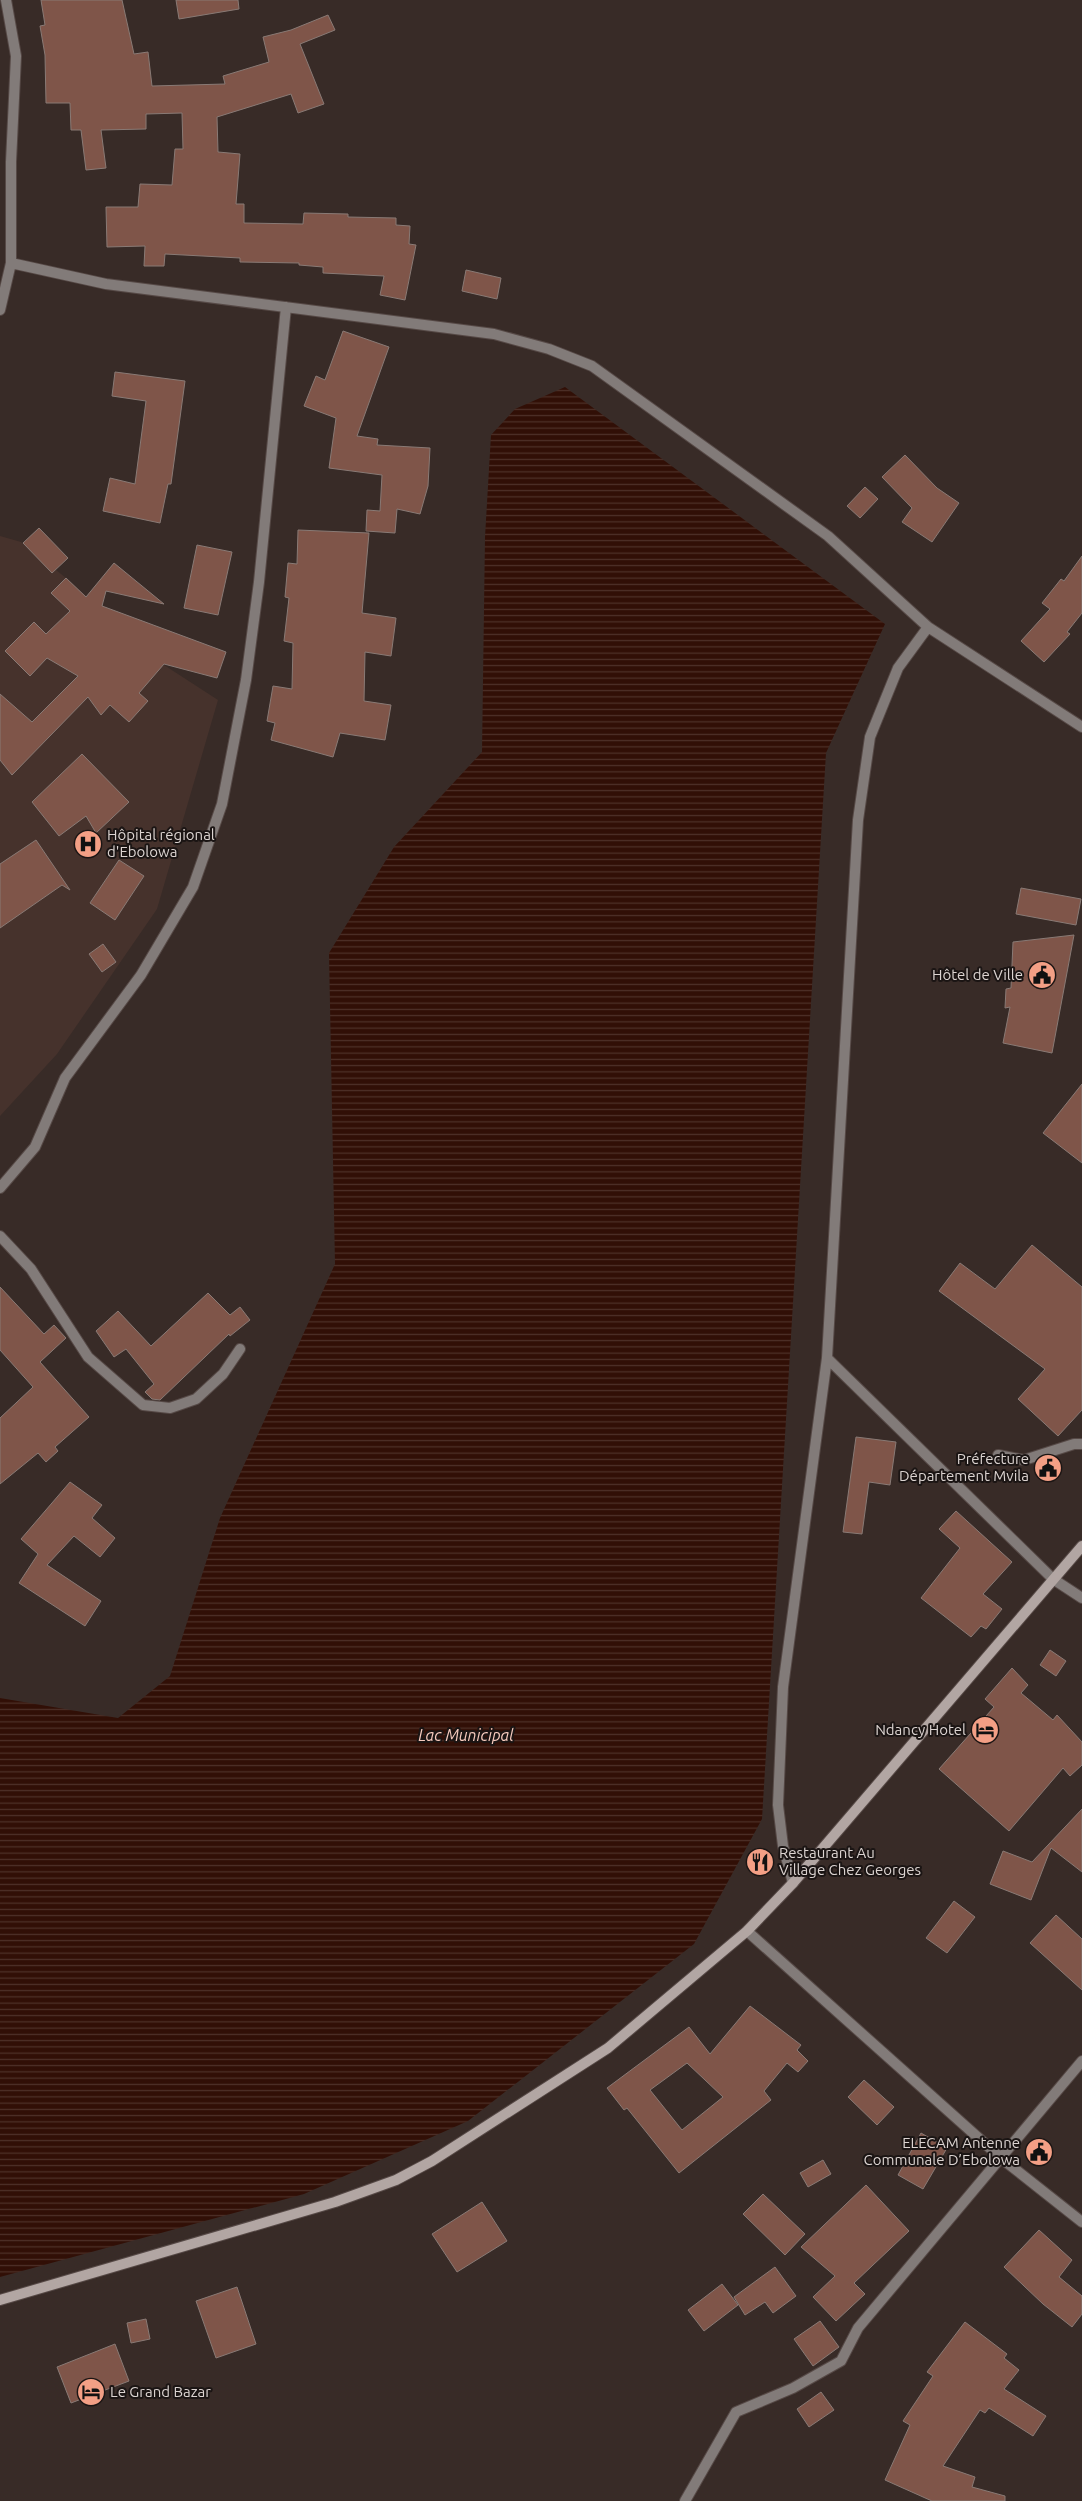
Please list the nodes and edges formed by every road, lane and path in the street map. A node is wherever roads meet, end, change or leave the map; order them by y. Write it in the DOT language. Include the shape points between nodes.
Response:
graph roads {
  1 [pos="6,0"];
  2 [pos="11,263"];
  3 [pos="286,307"];
  4 [pos="0,310"];
  5 [pos="928,627"];
  6 [pos="1082,727"];
  7 [pos="0,1188"];
  8 [pos="0,1236"];
  9 [pos="240,1350"];
  10 [pos="827,1358"];
  11 [pos="1082,1444"];
  12 [pos="998,1455"];
  13 [pos="1082,1546"];
  14 [pos="1053,1579"];
  15 [pos="1082,1598"];
  16 [pos="793,1883"];
  17 [pos="748,1931"];
  18 [pos="1082,2061"];
  19 [pos="1001,2158"];
  20 [pos="1082,2222"];
  21 [pos="0,2300"];
  22 [pos="685,2501"];
  1 -- 2 [label="street" via="16,56"];
  2 -- 3 [label="street" via="106,284"];
  2 -- 4 [label="street"];
  3 -- 5 [label="street" via="494,334 548,348 592,366 828,536"];
  3 -- 7 [label="street" via="259,582 246,680 222,804 193,887 141,974 64,1078 35,1147"];
  5 -- 6 [label="street"];
  5 -- 10 [label="street" via="898,668 870,737 858,820"];
  8 -- 9 [label="street" via="31,1270 88,1356 143,1405 170,1408 196,1399 223,1374"];
  10 -- 14 [label="street"];
  10 -- 16 [label="street" via="784,1687 778,1805 783,1846"];
  11 -- 12 [label="street" via="1024,1460"];
  13 -- 14 [label="street"];
  14 -- 15 [label="street"];
  14 -- 16 [label="street"];
  16 -- 17 [label="street"];
  17 -- 19 [label="street"];
  17 -- 21 [label="street" via="608,2048 465,2142 396,2180 335,2202"];
  18 -- 19 [label="street"];
  19 -- 20 [label="street"];
  19 -- 22 [label="street" via="858,2328 841,2361 793,2388 736,2412"];
}
